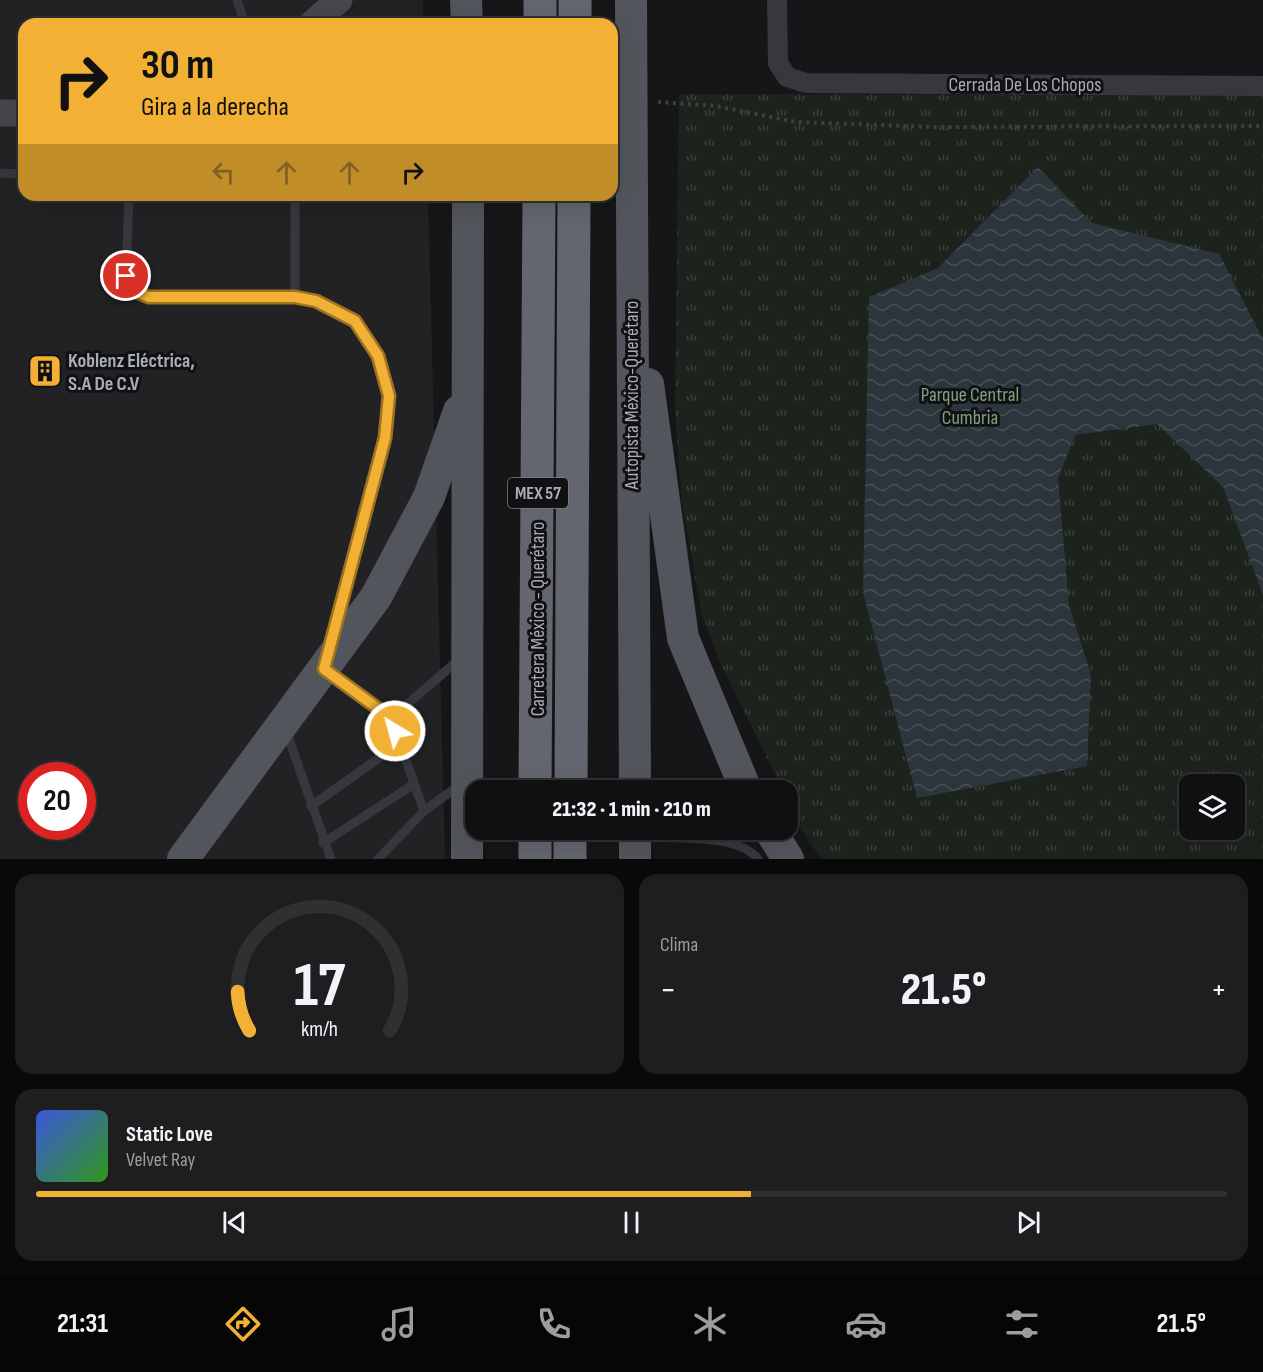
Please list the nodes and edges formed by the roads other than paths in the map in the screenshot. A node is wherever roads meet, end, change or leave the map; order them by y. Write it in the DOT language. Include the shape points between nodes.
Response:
graph roads {
  1 [pos="237,0"];
  2 [pos="339,0"];
  3 [pos="466,0"];
  4 [pos="540,0"];
  5 [pos="575,0"];
  6 [pos="630,0"];
  7 [pos="777,0"];
  8 [pos="242,18"];
  9 [pos="319,18"];
  10 [pos="467,18"];
  11 [pos="540,18"];
  12 [pos="575,18"];
  13 [pos="1263,86"];
  14 [pos="0,113"];
  15 [pos="18,113"];
  16 [pos="0,173"];
  17 [pos="18,174"];
  18 [pos="129,201"];
  19 [pos="295,201"];
  20 [pos="468,201"];
  21 [pos="539,201"];
  22 [pos="574,201"];
  23 [pos="630,255"];
  24 [pos="295,297"];
  25 [pos="469,367"];
  26 [pos="467,652"];
  27 [pos="324,669"];
  28 [pos="391,718"];
  29 [pos="284,724"];
  30 [pos="399,744"];
  31 [pos="467,779"];
  32 [pos="535,780"];
  33 [pos="571,780"];
  34 [pos="634,780"];
  35 [pos="742,780"];
  36 [pos="414,783"];
  37 [pos="311,806"];
  38 [pos="424,811"];
  39 [pos="535,840"];
  40 [pos="570,840"];
  41 [pos="776,840"];
  42 [pos="635,842"];
  43 [pos="323,843"];
  44 [pos="183,859"];
  45 [pos="331,859"];
  46 [pos="378,859"];
  47 [pos="467,859"];
  48 [pos="535,859"];
  49 [pos="570,859"];
  50 [pos="758,859"];
  51 [pos="788,859"];
  1 -- 8 [label="lane"];
  2 -- 9 [label="street"];
  3 -- 10 [label="main road"];
  4 -- 11 [label="highway"];
  5 -- 12 [label="highway"];
  6 -- 23 [label="main road, Autopista México-Querétaro"];
  7 -- 13 [label="street, Cerrada De Los Chopos" via="778,63 788,77 806,83"];
  14 -- 15 [label="street"];
  16 -- 17 [label="lane"];
  18 -- 24 [label="lane" via="126,276 132,290 149,297"];
  19 -- 24 [label="lane"];
  20 -- 25 [label="main road"];
  21 -- 32 [label="highway, Carretera México - Querétaro / MEX 57"];
  22 -- 33 [label="highway, Carretera México - Querétaro / MEX 57"];
  23 -- 34 [label="main road, Autopista México-Querétaro"];
  23 -- 35 [label="main road" via="683,638"];
  24 -- 27 [label="lane" via="316,301 355,321 378,356 389,396 385,438"];
  25 -- 26 [label="main road"];
  25 -- 27 [label="main road" via="444,460 417,524 376,597"];
  26 -- 28 [label="lane"];
  26 -- 31 [label="main road"];
  27 -- 28 [label="lane"];
  27 -- 29 [label="main road"];
  28 -- 30 [label="lane"];
  29 -- 37 [label="lane"];
  29 -- 44 [label="main road"];
  30 -- 36 [label="lane"];
  30 -- 37 [label="lane"];
  31 -- 38 [label="lane"];
  31 -- 47 [label="main road"];
  36 -- 38 [label="lane"];
  36 -- 43 [label="lane"];
  37 -- 43 [label="lane"];
  38 -- 46 [label="lane"];
  39 -- 48 [label="highway"];
  40 -- 49 [label="highway"];
  41 -- 51 [label="main road"];
  42 -- 50 [label="lane" via="733,843 752,851"];
  43 -- 45 [label="lane"];
}
